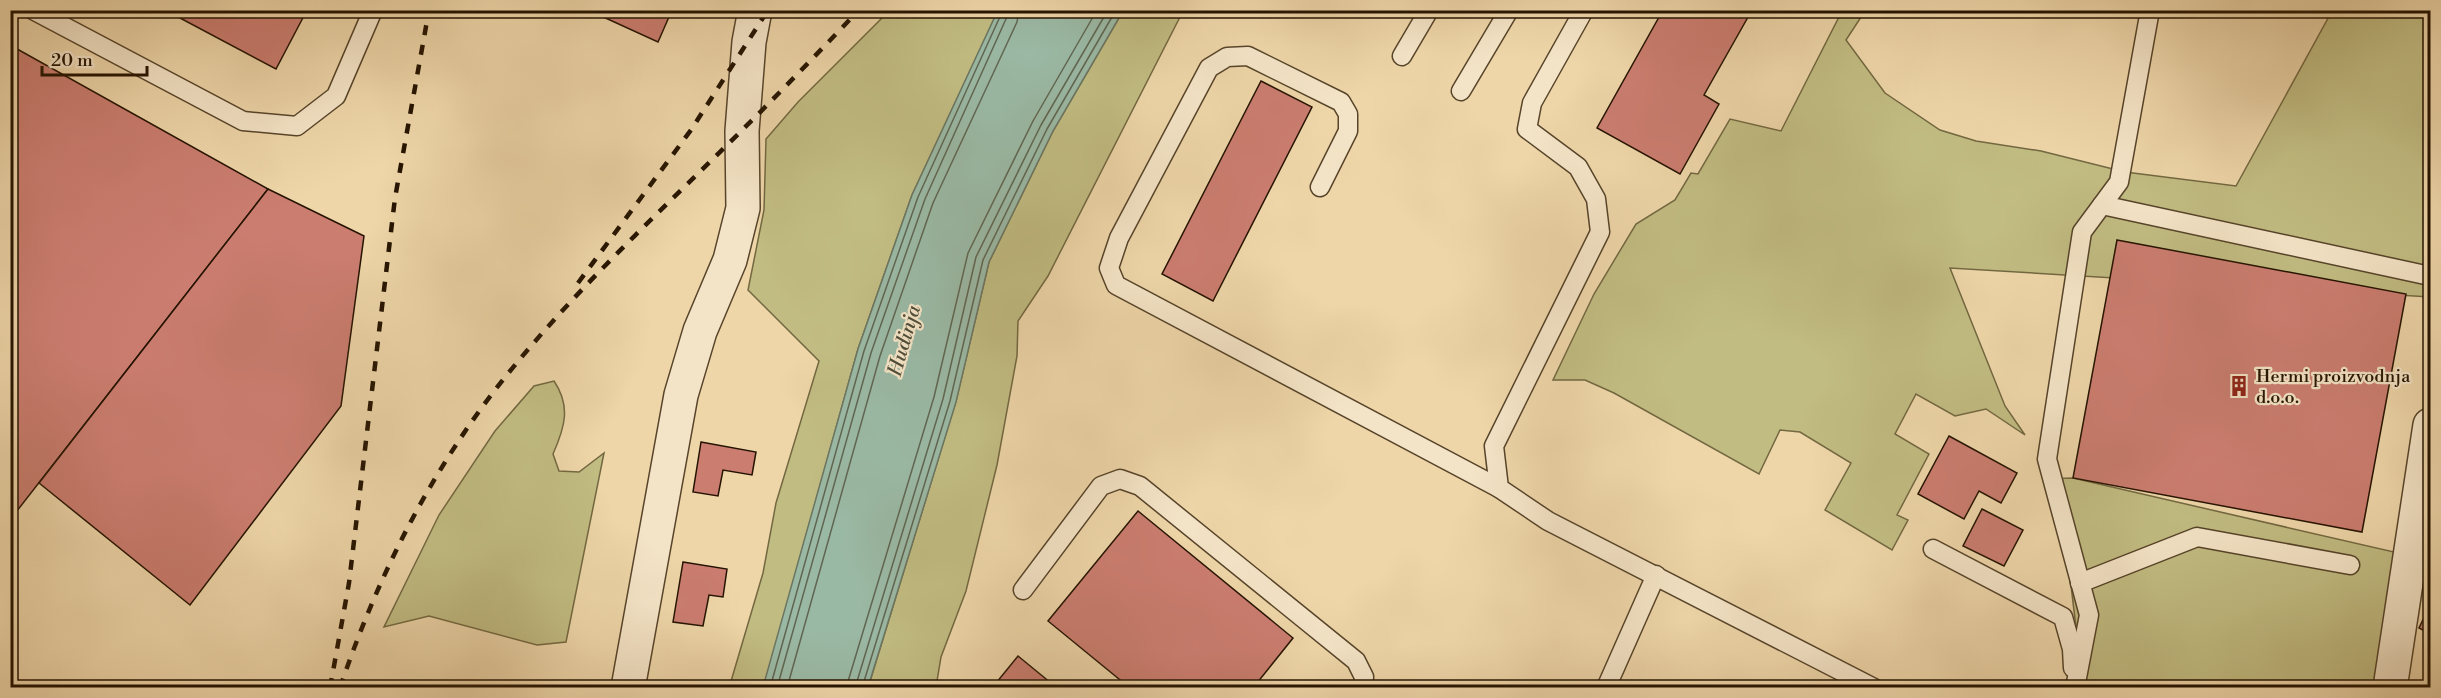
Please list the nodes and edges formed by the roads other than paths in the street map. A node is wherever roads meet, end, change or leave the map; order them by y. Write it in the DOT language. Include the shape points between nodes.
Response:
graph roads {
  1 [pos="33,10"];
  2 [pos="373,10"];
  3 [pos="755,10"];
  4 [pos="1429,10"];
  5 [pos="1509,10"];
  6 [pos="1584,10"];
  7 [pos="2150,10"];
  8 [pos="1402,56"];
  9 [pos="1461,91"];
  10 [pos="1320,187"];
  11 [pos="2102,205"];
  12 [pos="2430,276"];
  13 [pos="2430,425"];
  14 [pos="1500,488"];
  15 [pos="1933,549"];
  16 [pos="2350,565"];
  17 [pos="1656,575"];
  18 [pos="2080,583"];
  19 [pos="1023,590"];
  20 [pos="628,687"];
  21 [pos="1363,687"];
  22 [pos="1606,687"];
  23 [pos="1874,687"];
  24 [pos="2075,687"];
  25 [pos="2390,687"];
  1 -- 2 [label="lane" via="243,121 297,126 336,96"];
  3 -- 20 [label="street" via="742,131 743,208 730,260 700,331 681,395"];
  4 -- 8 [label="lane"];
  5 -- 9 [label="lane"];
  6 -- 14 [label="lane" via="1532,103 1527,129 1578,167 1596,199 1600,232 1494,446"];
  7 -- 11 [label="lane" via="2119,182"];
  10 -- 14 [label="lane" via="1348,131 1348,114 1341,102 1248,56 1227,57 1209,68 1119,238 1109,268 1116,285"];
  11 -- 12 [label="lane"];
  11 -- 18 [label="lane" via="2082,232 2047,459"];
  13 -- 25 [label="street"];
  14 -- 17 [label="lane" via="1548,521"];
  15 -- 24 [label="lane" via="2063,617 2072,649"];
  16 -- 18 [label="lane" via="2197,537"];
  17 -- 22 [label="lane"];
  17 -- 23 [label="lane"];
  18 -- 24 [label="lane" via="2089,615"];
  19 -- 21 [label="lane" via="1101,486 1120,479 1140,486 1356,661 1364,677"];
}
